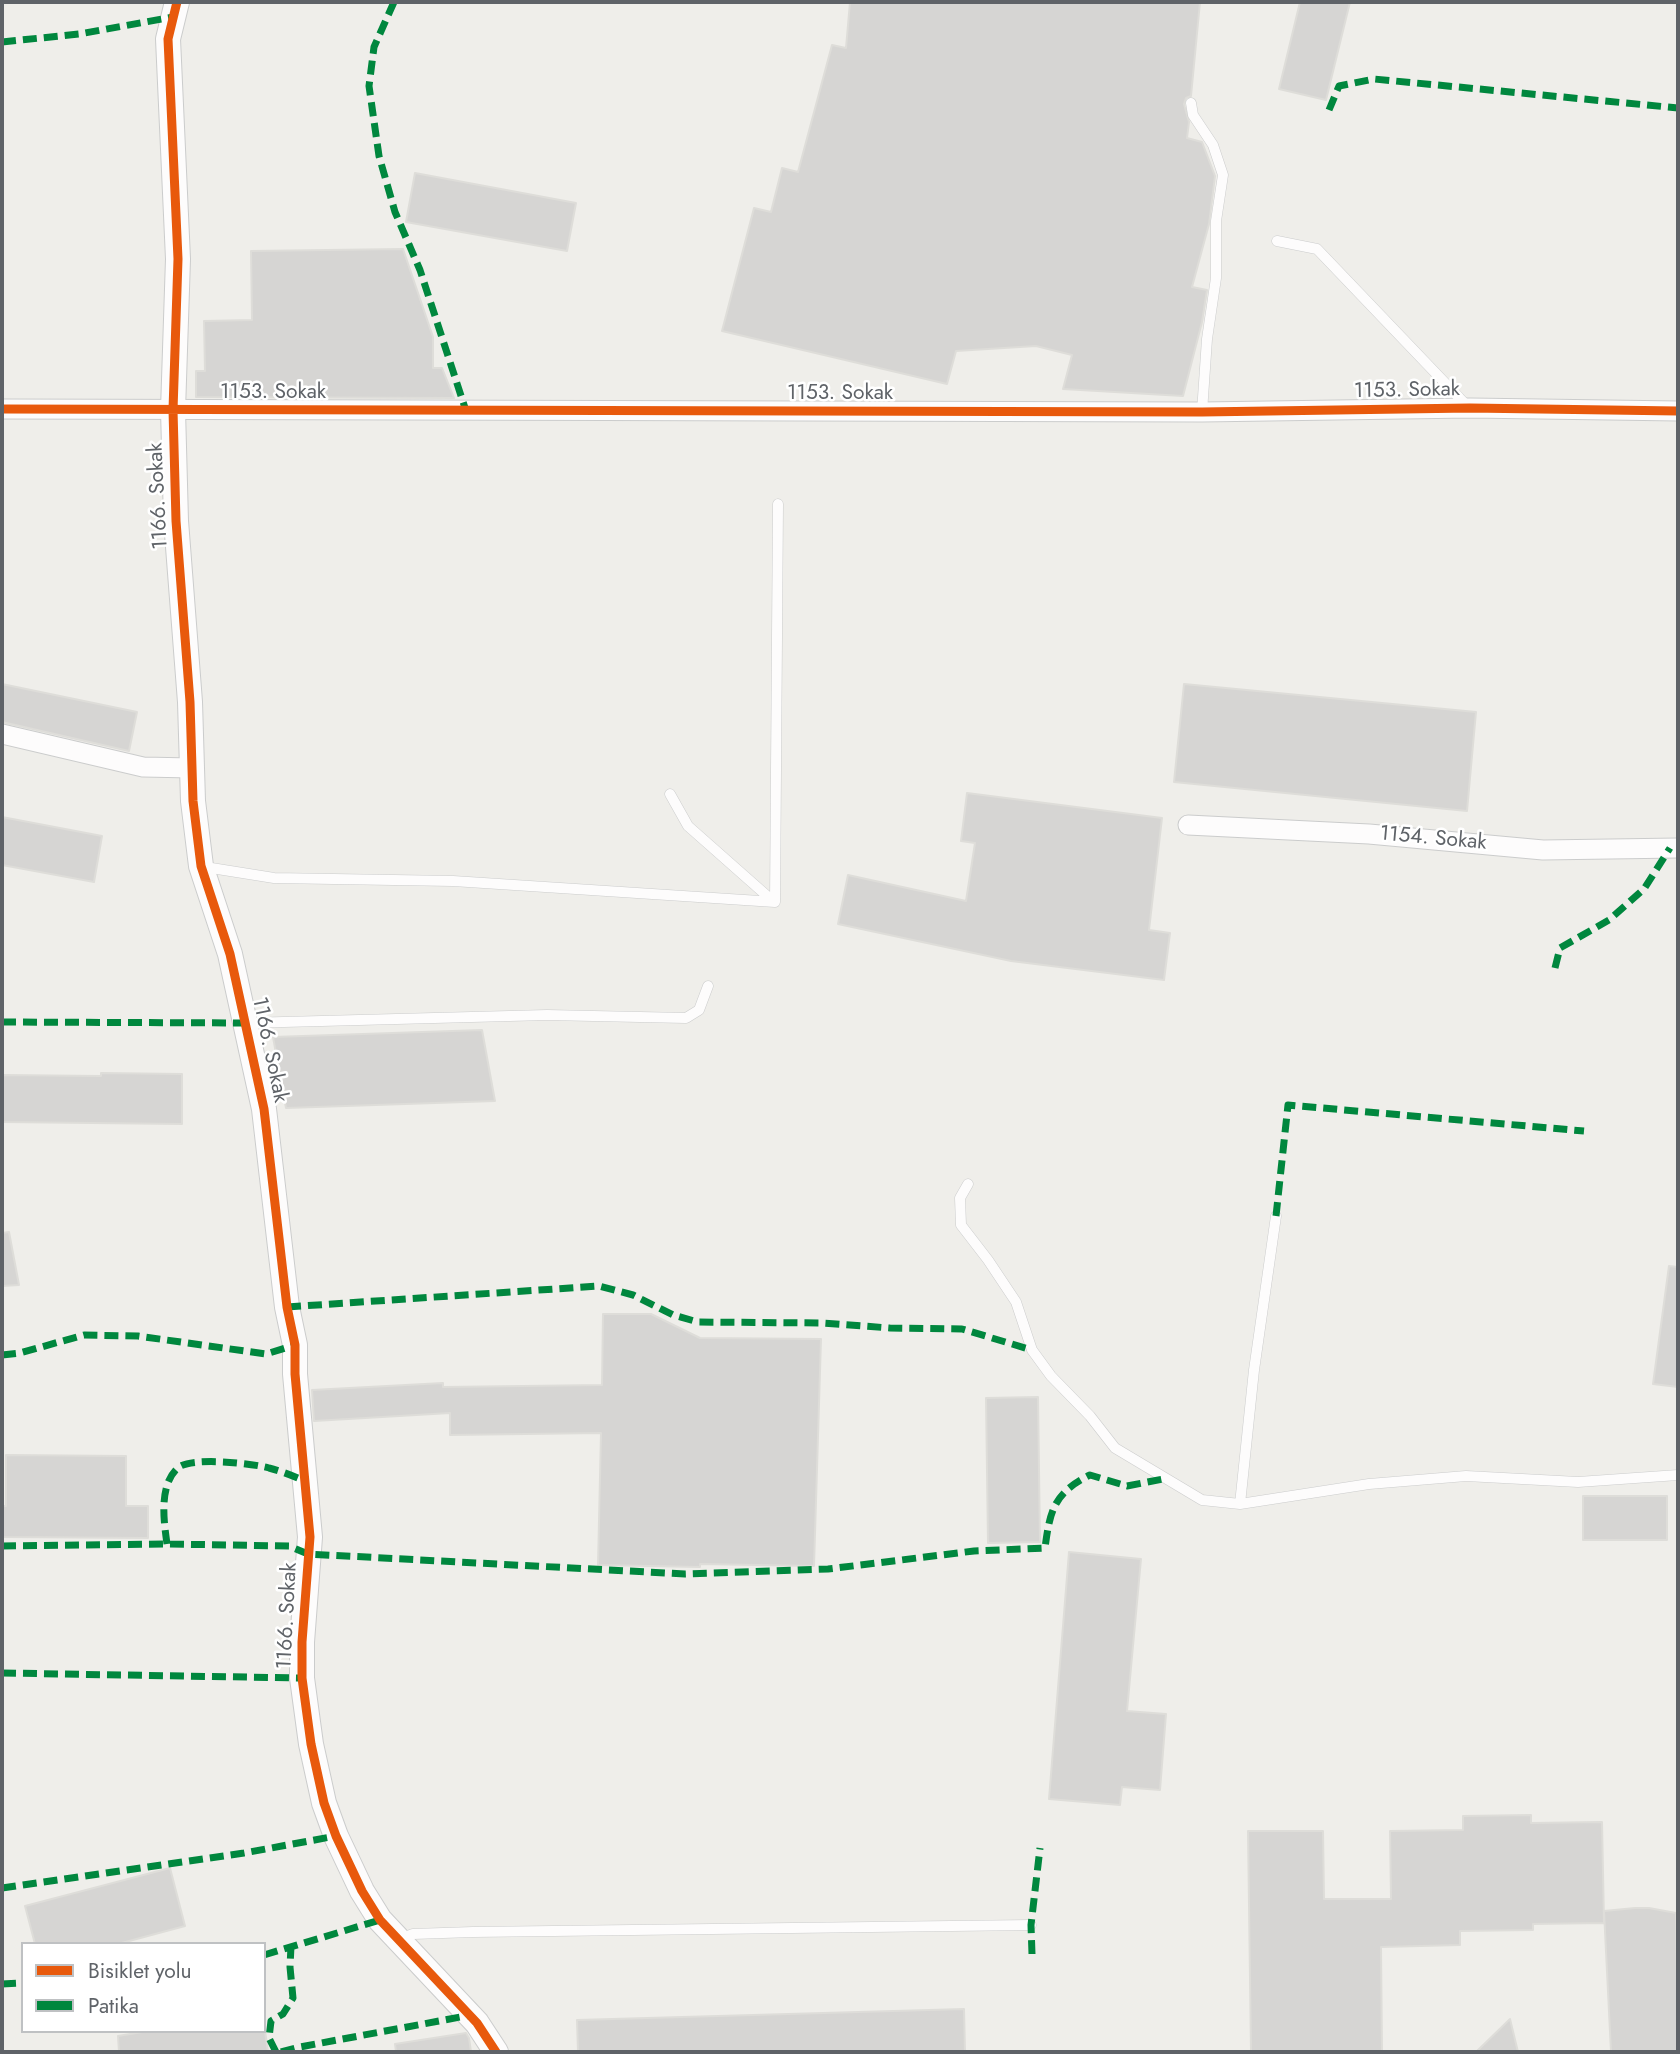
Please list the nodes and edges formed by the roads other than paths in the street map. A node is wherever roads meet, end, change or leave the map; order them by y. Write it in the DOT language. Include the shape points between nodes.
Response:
graph roads {
  1 [pos="177,2"];
  2 [pos="1191,103"];
  3 [pos="1277,241"];
  4 [pos="1470,408"];
  5 [pos="2,409"];
  6 [pos="173,410"];
  7 [pos="1678,411"];
  8 [pos="1202,412"];
  9 [pos="778,504"];
  10 [pos="2,734"];
  11 [pos="192,768"];
  12 [pos="670,794"];
  13 [pos="1188,824"];
  14 [pos="1678,848"];
  15 [pos="201,866"];
  16 [pos="775,902"];
  17 [pos="708,986"];
  18 [pos="245,1023"];
  19 [pos="968,1184"];
  20 [pos="1276,1216"];
  21 [pos="1678,1475"];
  22 [pos="1240,1504"];
  23 [pos="1031,1924"];
  24 [pos="400,1939"];
  25 [pos="496,2052"];
  1 -- 6 [label="street, 1166. Sokak" via="168,39 178,259"];
  2 -- 8 [label="lane" via="1223,175"];
  3 -- 4 [label="lane" via="1317,249"];
  4 -- 7 [label="street, 1153. Sokak"];
  4 -- 8 [label="street, 1153. Sokak"];
  5 -- 6 [label="street, 1153. Sokak"];
  6 -- 8 [label="street, 1153. Sokak"];
  6 -- 11 [label="street, 1166. Sokak"];
  9 -- 16 [label="lane"];
  10 -- 11 [label="street" via="143,766"];
  11 -- 15 [label="street, 1166. Sokak"];
  12 -- 16 [label="lane" via="688,826"];
  13 -- 14 [label="street, 1154. Sokak" via="1543,850"];
  15 -- 16 [label="lane" via="274,878 453,881"];
  15 -- 18 [label="street, 1166. Sokak" via="230,954"];
  17 -- 18 [label="lane" via="699,1010 686,1018 547,1015"];
  18 -- 24 [label="street, 1166. Sokak" via="264,1109 295,1345 310,1537 302,1678 311,1744 336,1836 380,1920"];
  19 -- 22 [label="lane" via="960,1198 961,1225 1016,1302 1032,1350 1051,1377 1115,1448 1202,1500"];
  20 -- 22 [label="lane"];
  21 -- 22 [label="lane" via="1578,1482 1466,1476"];
  23 -- 24 [label="lane" via="449,1933"];
  24 -- 25 [label="street, 1166. Sokak" via="477,2022"];
}
